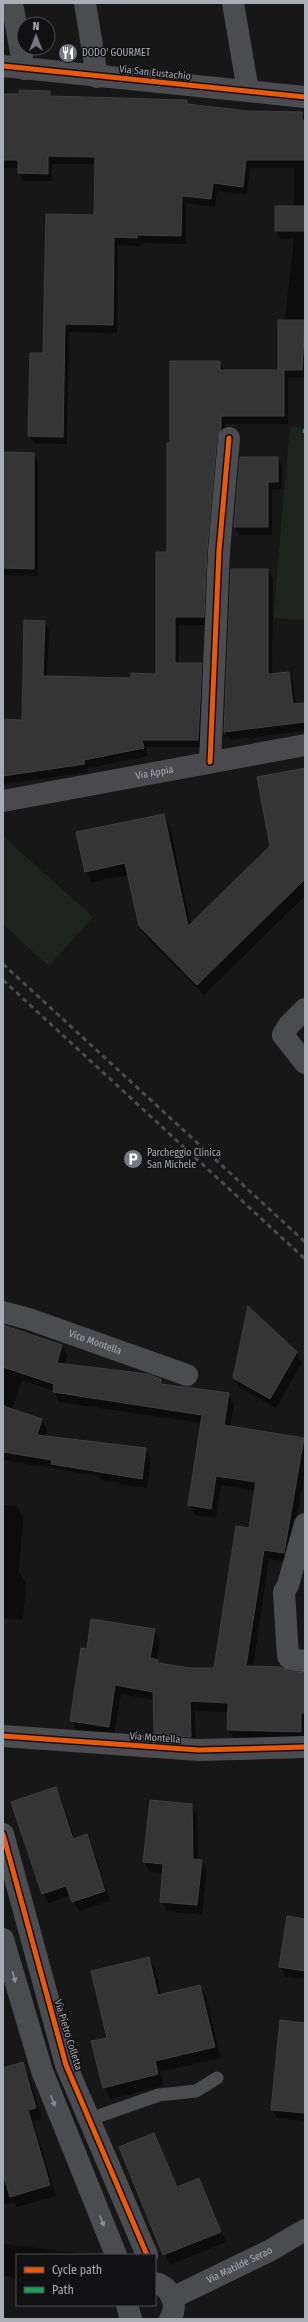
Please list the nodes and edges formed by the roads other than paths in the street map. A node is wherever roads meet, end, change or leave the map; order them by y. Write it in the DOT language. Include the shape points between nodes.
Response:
graph roads {
  1 [pos="12,3"];
  2 [pos="86,3"];
  3 [pos="233,3"];
  4 [pos="13,68"];
  5 [pos="97,76"];
  6 [pos="248,92"];
  7 [pos="305,97"];
  8 [pos="229,438"];
  9 [pos="305,745"];
  10 [pos="210,762"];
  11 [pos="3,801"];
  12 [pos="305,1009"];
  13 [pos="305,1063"];
  14 [pos="3,1312"];
  15 [pos="187,1375"];
  16 [pos="305,1524"];
  17 [pos="305,1661"];
  18 [pos="3,1736"];
  19 [pos="305,1747"];
  20 [pos="3,1834"];
  21 [pos="3,1939"];
  22 [pos="58,2034"];
  23 [pos="33,2041"];
  24 [pos="217,2078"];
  25 [pos="90,2119"];
  26 [pos="305,2230"];
  27 [pos="305,2243"];
  28 [pos="269,2251"];
  29 [pos="116,2254"];
  30 [pos="147,2254"];
  31 [pos="165,2299"];
  1 -- 4 [label="street"];
  2 -- 5 [label="street"];
  3 -- 6 [label="street"];
  4 -- 5 [label="street, Via San Eustachio"];
  5 -- 6 [label="street, Via San Eustachio"];
  6 -- 7 [label="street, Via San Eustachio"];
  8 -- 10 [label="street" via="219,551"];
  9 -- 10 [label="street, Via Appia"];
  10 -- 11 [label="street, Via Appia"];
  12 -- 13 [label="street" via="283,1035"];
  14 -- 15 [label="street, Vico Montella"];
  16 -- 17 [label="street" via="284,1592 288,1656 290,1659"];
  18 -- 19 [label="street, Via Montella" via="199,1750"];
  20 -- 22 [label="street, Via Pietro Colletta"];
  21 -- 23 [label="street, one-way"];
  22 -- 23 [label="street, Via Pietro Colletta"];
  22 -- 25 [label="street, Via Pietro Colletta" via="66,2065"];
  23 -- 29 [label="street, one-way" via="42,2071"];
  24 -- 25 [label="lane" via="196,2091 159,2095"];
  25 -- 30 [label="street, Via Pietro Colletta"];
  26 -- 28 [label="street, Via Matilde Serao"];
  27 -- 28 [label="street"];
  28 -- 31 [label="street, Via Matilde Serao"];
}
